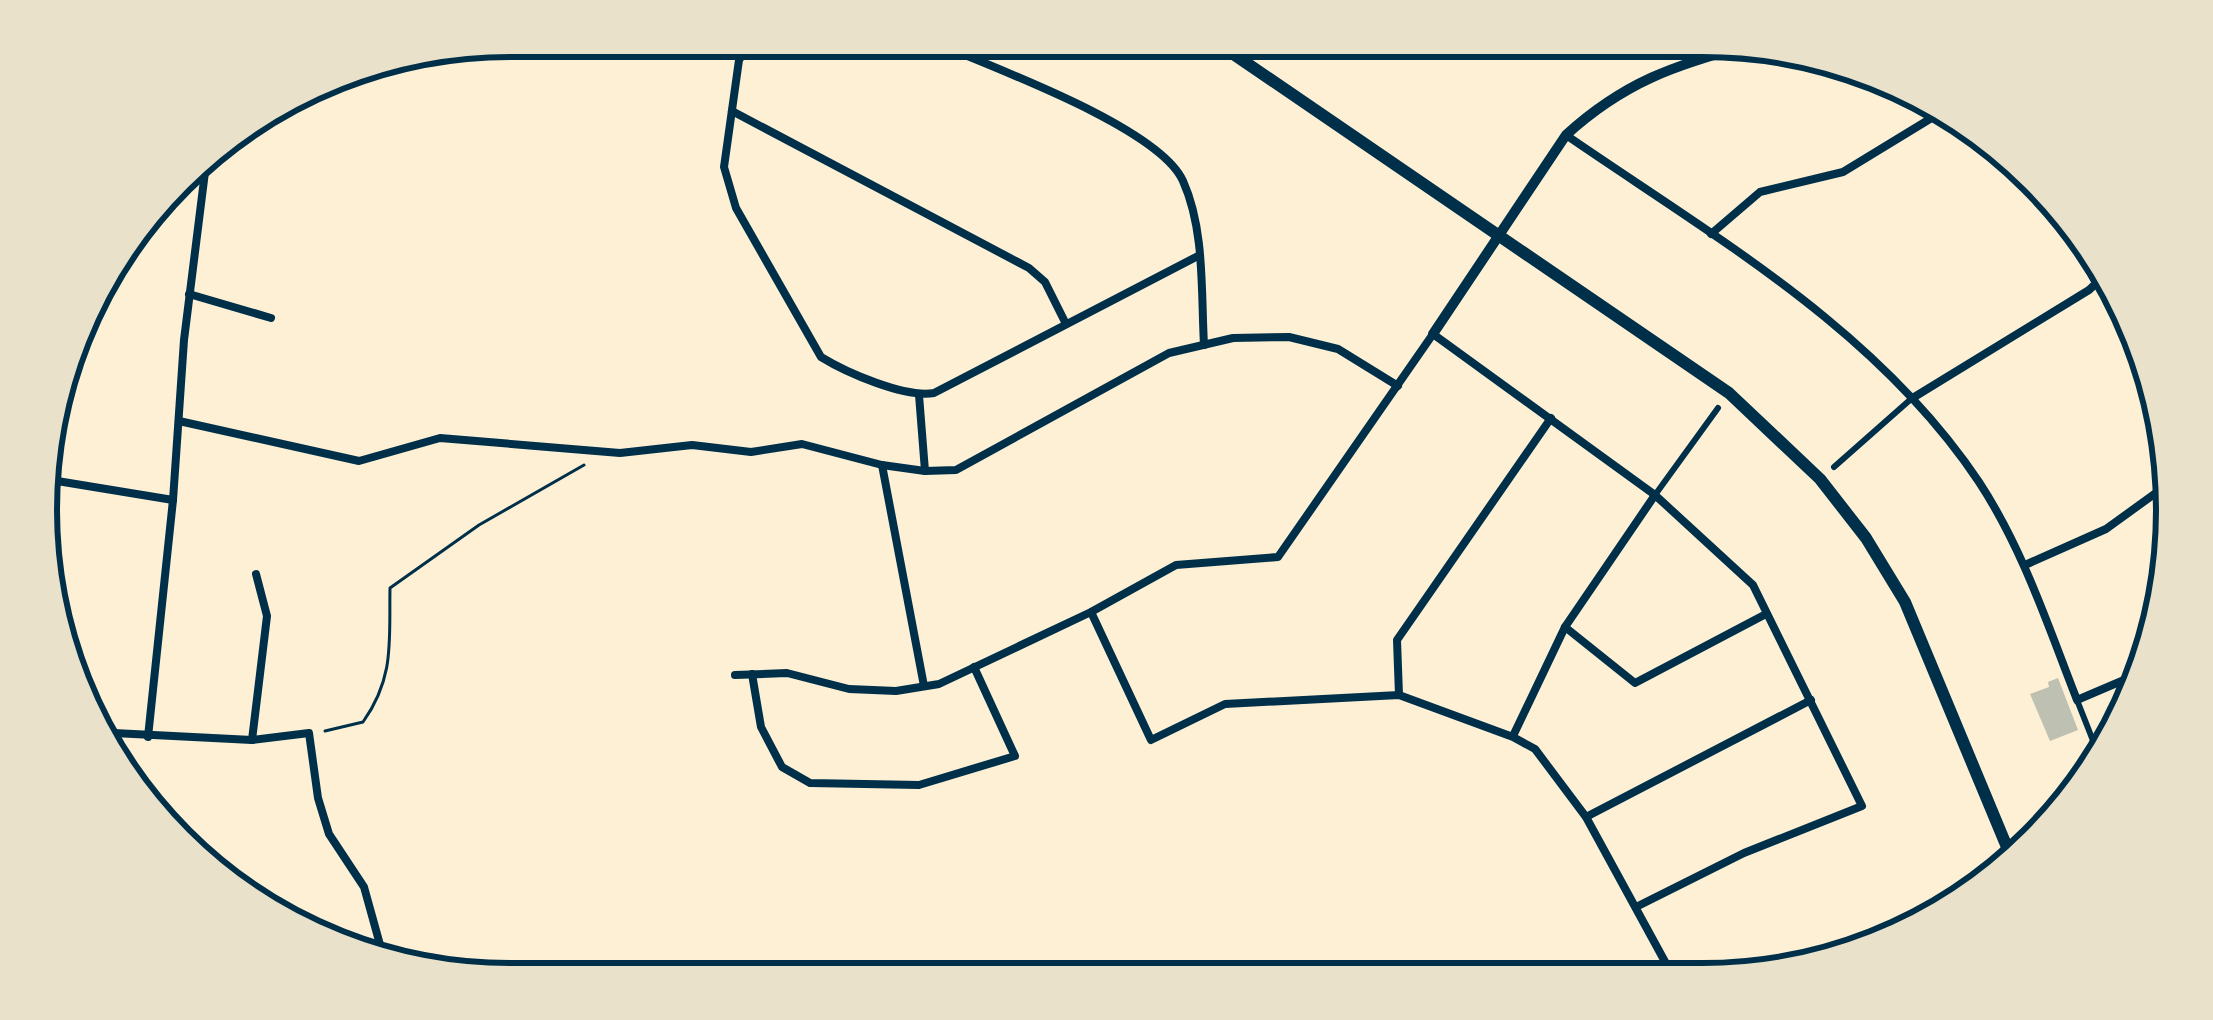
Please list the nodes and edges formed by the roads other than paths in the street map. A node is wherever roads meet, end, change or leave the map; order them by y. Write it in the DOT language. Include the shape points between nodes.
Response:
graph roads {
  1 [pos="742,57"];
  2 [pos="967,57"];
  3 [pos="1238,57"];
  4 [pos="1704,57"];
  5 [pos="732,111"];
  6 [pos="1932,119"];
  7 [pos="1566,135"];
  8 [pos="204,176"];
  9 [pos="1500,234"];
  10 [pos="1711,234"];
  11 [pos="1198,256"];
  12 [pos="2095,284"];
  13 [pos="189,294"];
  14 [pos="271,318"];
  15 [pos="1066,324"];
  16 [pos="1432,334"];
  17 [pos="1204,345"];
  18 [pos="1398,386"];
  19 [pos="919,395"];
  20 [pos="1911,399"];
  21 [pos="1718,408"];
  22 [pos="1551,418"];
  23 [pos="179,421"];
  24 [pos="881,465"];
  25 [pos="1834,467"];
  26 [pos="925,471"];
  27 [pos="58,481"];
  28 [pos="2155,493"];
  29 [pos="1655,495"];
  30 [pos="173,500"];
  31 [pos="2025,566"];
  32 [pos="256,574"];
  33 [pos="1091,612"];
  34 [pos="1766,614"];
  35 [pos="1564,627"];
  36 [pos="974,667"];
  37 [pos="752,674"];
  38 [pos="735,675"];
  39 [pos="2123,680"];
  40 [pos="924,686"];
  41 [pos="1399,695"];
  42 [pos="1811,700"];
  43 [pos="2077,700"];
  44 [pos="116,734"];
  45 [pos="1513,736"];
  46 [pos="148,737"];
  47 [pos="252,740"];
  48 [pos="2093,740"];
  49 [pos="1586,817"];
  50 [pos="2007,846"];
  51 [pos="1636,908"];
  52 [pos="380,944"];
  53 [pos="1666,963"];
  1 -- 5 [label="street"];
  2 -- 11 [label="street" via="1106,118 1164,154 1182,178"];
  3 -- 9 [label="main road"];
  4 -- 7 [label="street" via="1615,94"];
  5 -- 15 [label="street" via="1029,268"];
  5 -- 19 [label="street" via="724,167 736,208 821,357"];
  6 -- 10 [label="street" via="1843,172 1760,192"];
  7 -- 9 [label="street"];
  7 -- 10 [label="street"];
  8 -- 13 [label="street"];
  9 -- 16 [label="street"];
  9 -- 50 [label="main road" via="1729,393 1820,479 1905,602"];
  10 -- 20 [label="street" via="1823,313"];
  11 -- 15 [label="street"];
  11 -- 17 [label="street"];
  12 -- 20 [label="street"];
  13 -- 14 [label="street"];
  13 -- 23 [label="street"];
  15 -- 19 [label="street"];
  16 -- 18 [label="street"];
  16 -- 22 [label="street"];
  17 -- 18 [label="street" via="1289,337 1338,349"];
  17 -- 26 [label="street" via="1169,353 956,470"];
  18 -- 33 [label="street" via="1278,556 1176,565"];
  19 -- 26 [label="street"];
  20 -- 25 [label="street"];
  20 -- 31 [label="street" via="1978,481"];
  21 -- 29 [label="street"];
  22 -- 29 [label="street"];
  22 -- 41 [label="street" via="1397,640"];
  23 -- 24 [label="street" via="359,461 440,438 620,453 802,444"];
  23 -- 30 [label="street"];
  24 -- 26 [label="street"];
  24 -- 40 [label="street"];
  27 -- 30 [label="street"];
  28 -- 31 [label="street" via="2106,529"];
  29 -- 34 [label="street" via="1753,585"];
  29 -- 35 [label="street"];
  30 -- 46 [label="street"];
  31 -- 43 [label="street"];
  32 -- 47 [label="street" via="267,616"];
  33 -- 36 [label="street"];
  33 -- 41 [label="street" via="1151,740 1225,704"];
  34 -- 35 [label="street" via="1635,683"];
  34 -- 42 [label="street"];
  35 -- 45 [label="street"];
  36 -- 37 [label="street" via="1015,756 919,785 810,784 782,767 761,728"];
  36 -- 40 [label="street"];
  37 -- 38 [label="street"];
  37 -- 40 [label="street" via="849,689"];
  39 -- 43 [label="street"];
  41 -- 45 [label="street"];
  42 -- 49 [label="street"];
  42 -- 51 [label="street" via="1862,806"];
  43 -- 48 [label="street"];
  44 -- 46 [label="street"];
  45 -- 49 [label="street" via="1534,749"];
  46 -- 47 [label="street"];
  47 -- 52 [label="street" via="309,733 328,834 364,887"];
  49 -- 51 [label="street"];
  51 -- 53 [label="street"];
}
